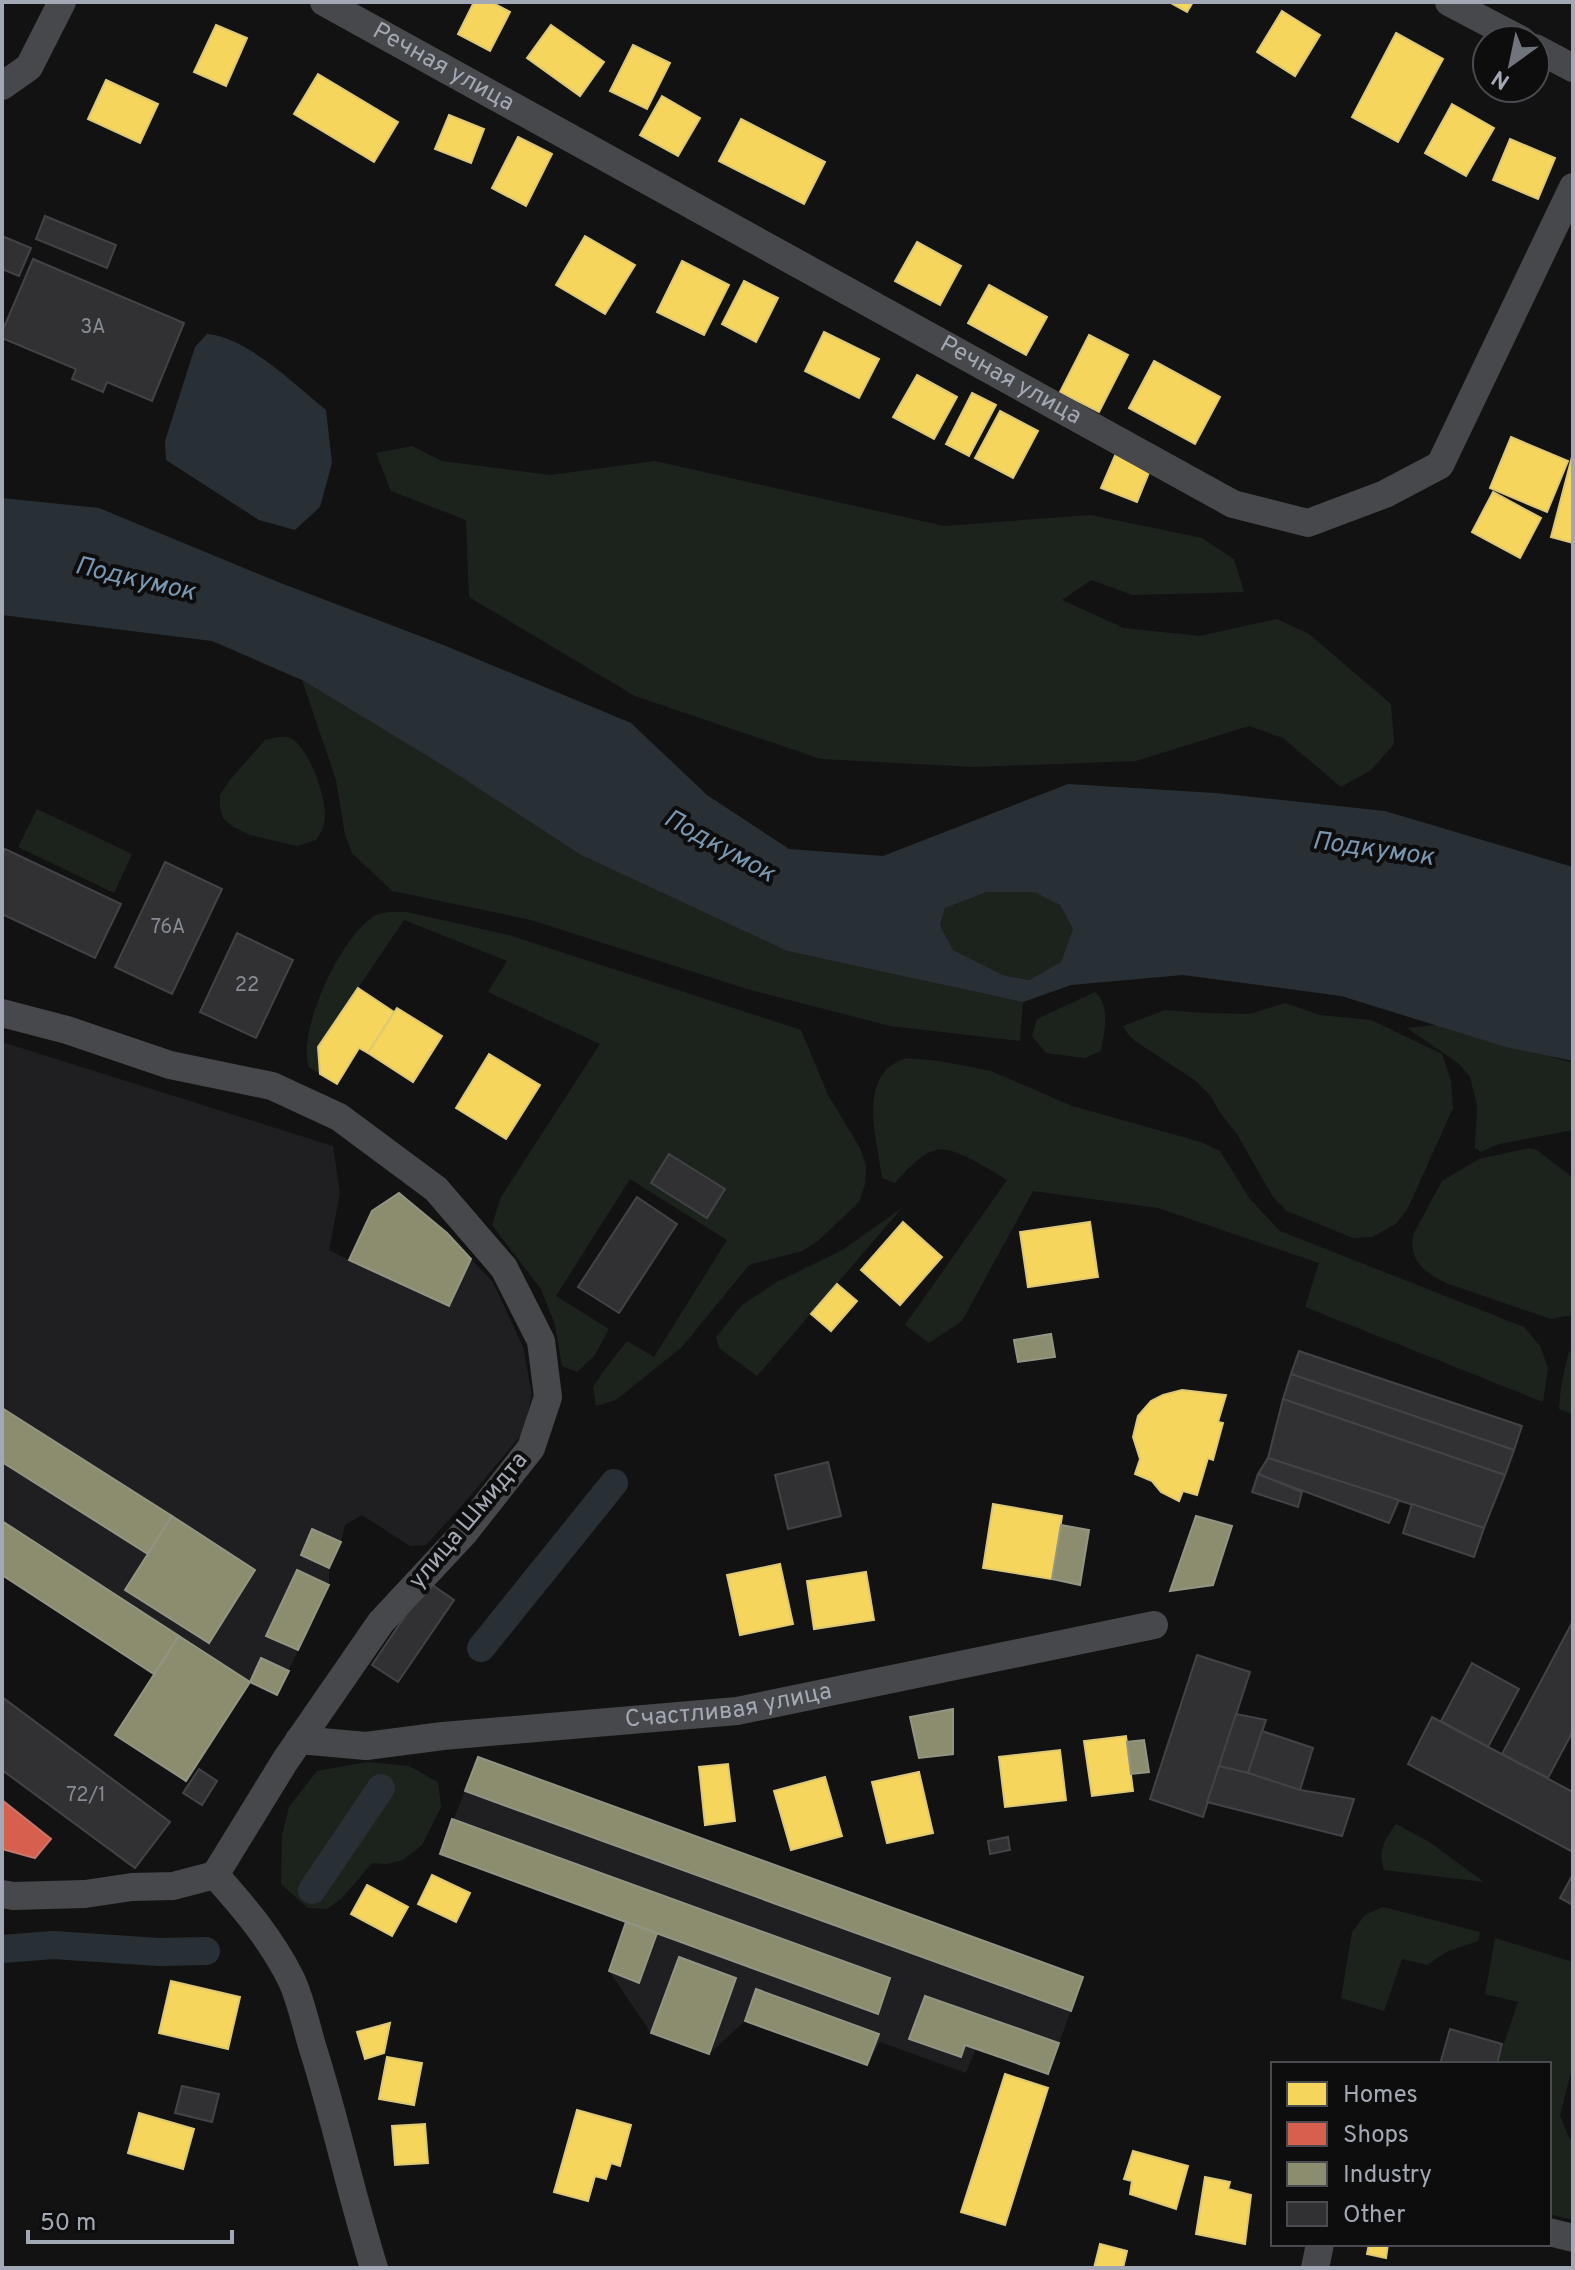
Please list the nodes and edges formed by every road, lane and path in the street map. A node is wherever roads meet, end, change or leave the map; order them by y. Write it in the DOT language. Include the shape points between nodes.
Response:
graph roads {
  1 [pos="62,2"];
  2 [pos="324,2"];
  3 [pos="1449,2"];
  4 [pos="1491,24"];
  5 [pos="1551,56"];
  6 [pos="1573,68"];
  7 [pos="2,86"];
  8 [pos="1573,187"];
  9 [pos="2,1013"];
  10 [pos="1154,1625"];
  11 [pos="299,1740"];
  12 [pos="215,1875"];
  13 [pos="2,1894"];
  14 [pos="1551,2232"];
  15 [pos="1573,2238"];
  16 [pos="1320,2246"];
  17 [pos="374,2268"];
  18 [pos="1315,2268"];
  1 -- 7 [label="street" via="29,67"];
  2 -- 8 [label="street, Речная улица" via="1233,504 1308,523 1385,494 1440,465"];
  3 -- 4 [label="street"];
  5 -- 6 [label="street"];
  9 -- 11 [label="street, улица Шмидта" via="170,1065 272,1086 339,1117 436,1189 504,1268 541,1341 548,1397 531,1448 464,1533 381,1622"];
  10 -- 11 [label="street, Счастливая улица" via="737,1711 366,1746"];
  11 -- 12 [label="street, улица Шмидта"];
  12 -- 13 [label="street" via="173,1886 85,1894"];
  12 -- 17 [label="street" via="251,1915 293,1982"];
  14 -- 15 [label="street"];
  16 -- 18 [label="street"];
}
